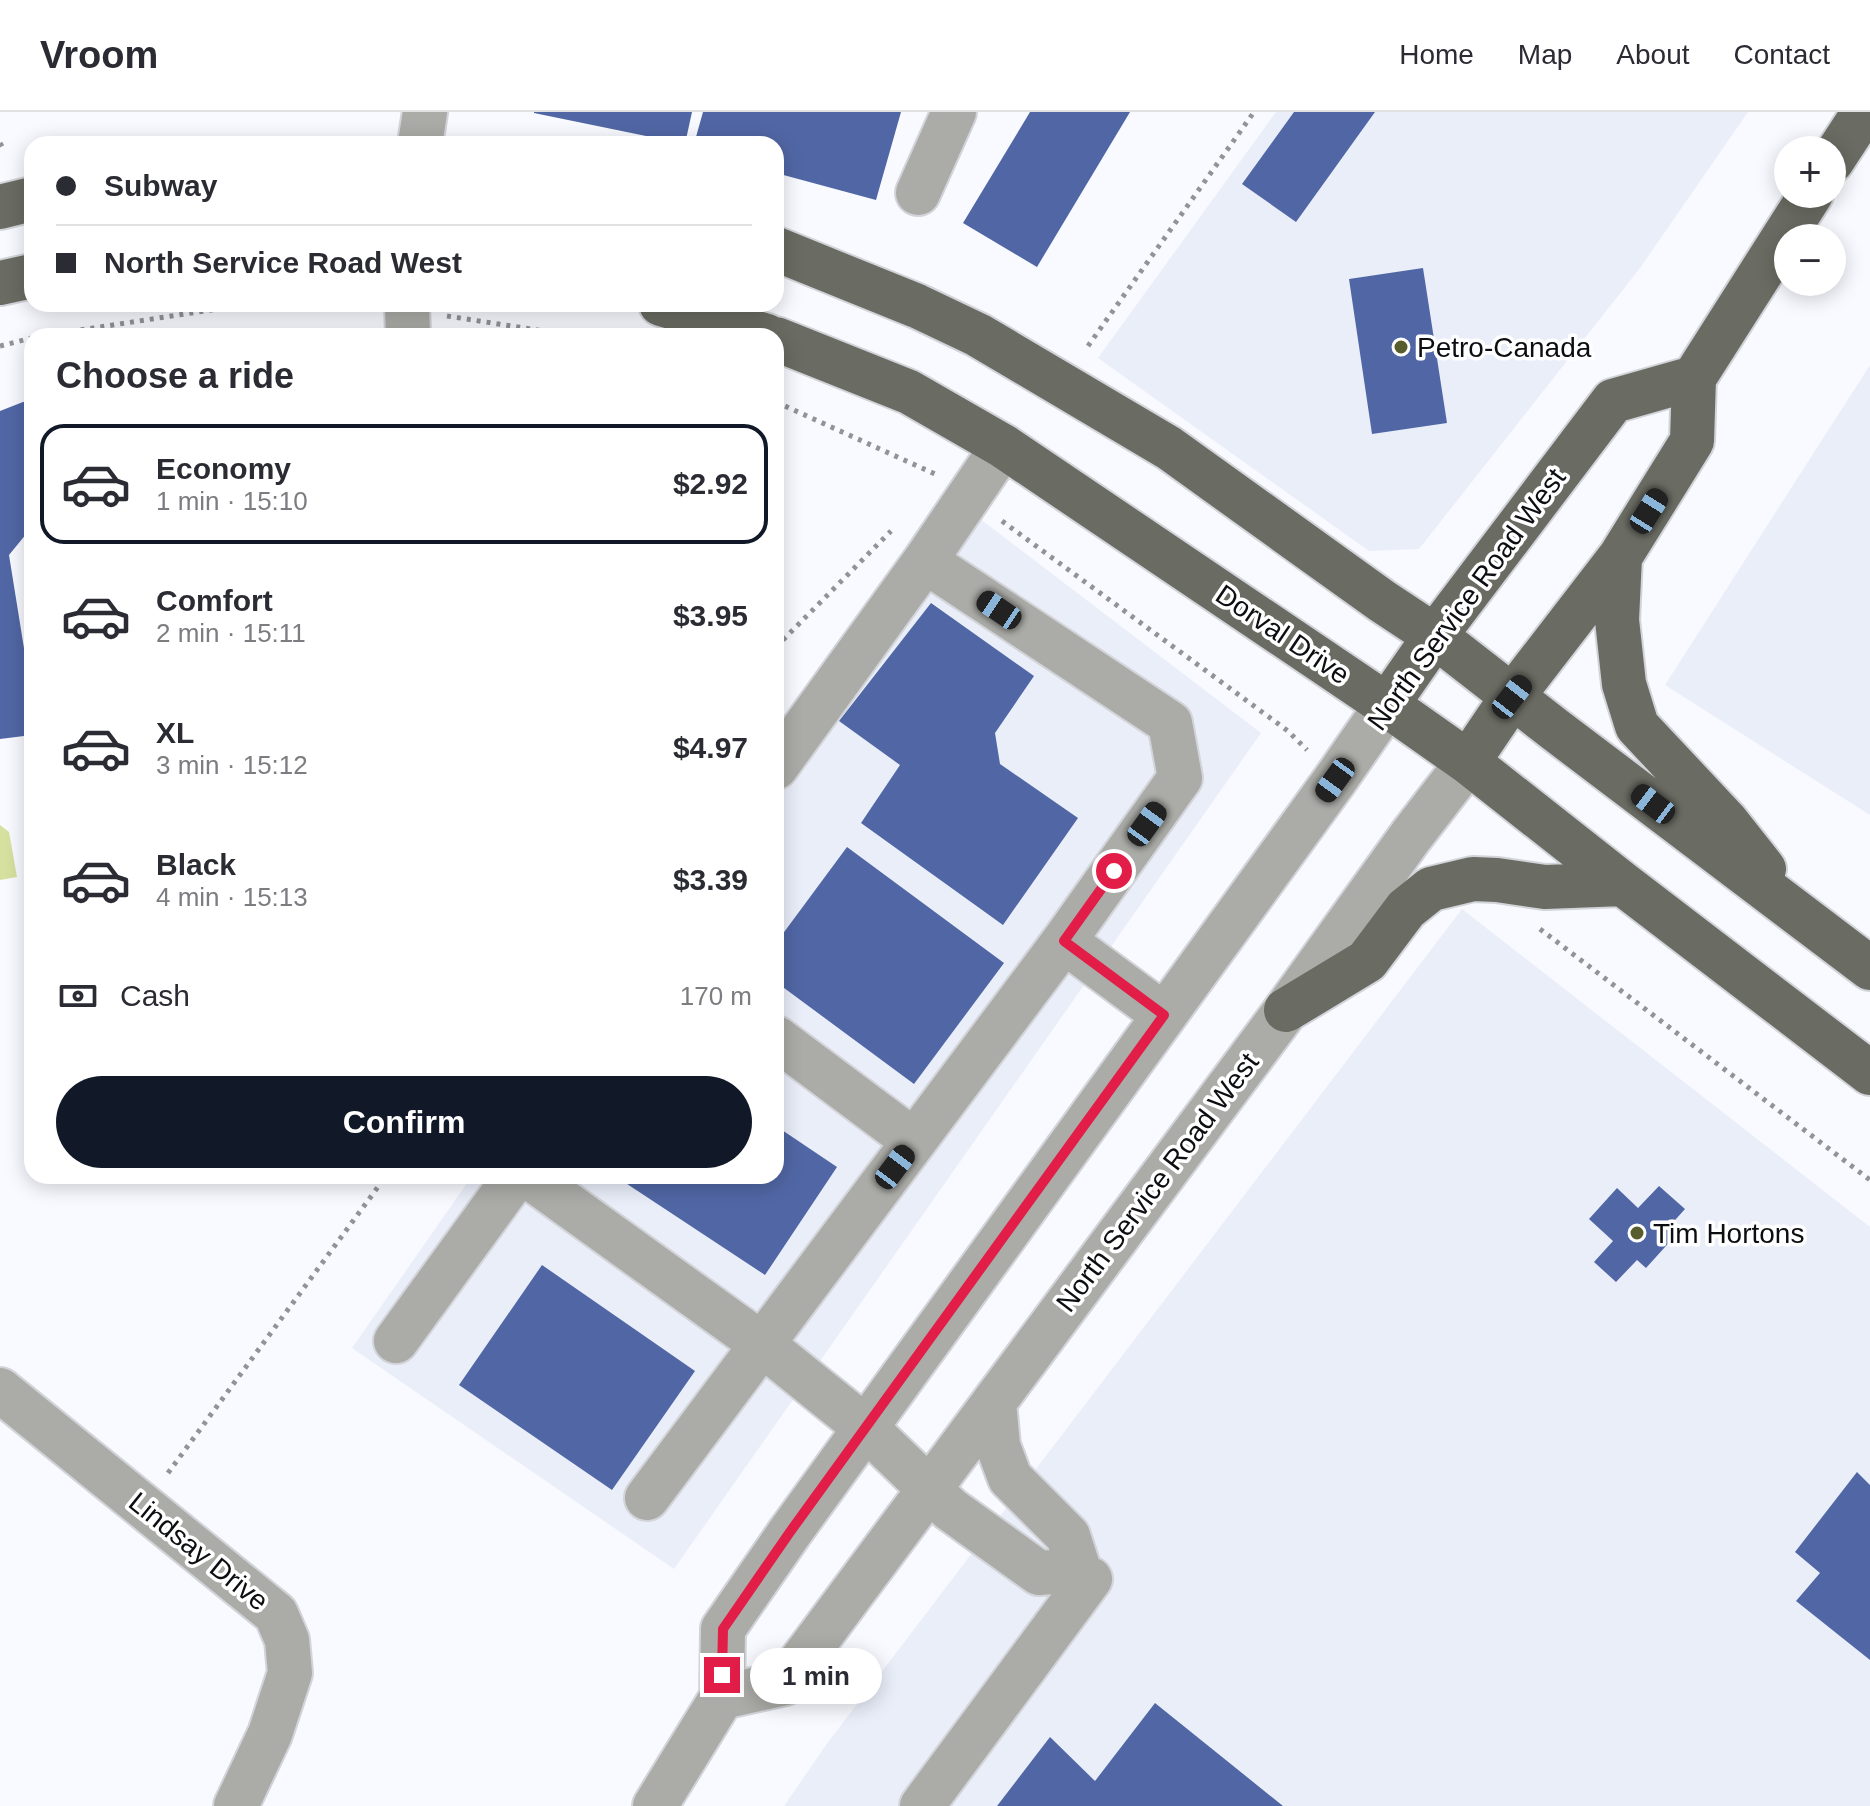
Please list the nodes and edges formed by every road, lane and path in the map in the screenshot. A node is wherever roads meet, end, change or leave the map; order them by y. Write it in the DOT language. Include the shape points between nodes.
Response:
graph roads {
  1 [pos="425,112"];
  2 [pos="954,112"];
  3 [pos="1254,112"];
  4 [pos="1864,112"];
  5 [pos="421,136"];
  6 [pos="1846,140"];
  7 [pos="0,143"];
  8 [pos="4,150"];
  9 [pos="918,193"];
  10 [pos="24,201"];
  11 [pos="0,207"];
  12 [pos="1802,208"];
  13 [pos="784,252"];
  14 [pos="24,278"];
  15 [pos="0,283"];
  16 [pos="198,312"];
  17 [pos="339,312"];
  18 [pos="688,312"];
  19 [pos="407,316"];
  20 [pos="93,328"];
  21 [pos="508,328"];
  22 [pos="740,328"];
  23 [pos="24,340"];
  24 [pos="784,342"];
  25 [pos="0,346"];
  26 [pos="1088,346"];
  27 [pos="1694,378"];
  28 [pos="1003,446"];
  29 [pos="899,523"];
  30 [pos="1620,557"];
  31 [pos="925,561"];
  32 [pos="1435,636"];
  33 [pos="784,639"];
  34 [pos="1512,697"];
  35 [pos="1387,705"];
  36 [pos="784,756"];
  37 [pos="1468,762"];
  38 [pos="1623,884"];
  39 [pos="1802,918"];
  40 [pos="1064,941"];
  41 [pos="1870,968"];
  42 [pos="1286,1010"];
  43 [pos="1164,1015"];
  44 [pos="784,1044"];
  45 [pos="1870,1073"];
  46 [pos="914,1141"];
  47 [pos="380,1184"];
  48 [pos="510,1184"];
  49 [pos="539,1184"];
  50 [pos="396,1341"];
  51 [pos="763,1345"];
  52 [pos="0,1390"];
  53 [pos="994,1402"];
  54 [pos="866,1428"];
  55 [pos="929,1489"];
  56 [pos="647,1498"];
  57 [pos="144,1507"];
  58 [pos="1090,1579"];
  59 [pos="722,1697"];
  60 [pos="236,1806"];
  61 [pos="655,1806"];
  62 [pos="922,1806"];
  1 -- 5 [label="street"];
  2 -- 9 [label="street"];
  3 -- 26 [label="path"];
  4 -- 6 [label="main road"];
  7 -- 8 [label="path"];
  10 -- 11 [label="main road"];
  12 -- 27 [label="main road"];
  13 -- 32 [label="main road" via="978,335 1169,448"];
  14 -- 15 [label="main road"];
  16 -- 20 [label="path"];
  17 -- 19 [label="path"];
  18 -- 22 [label="main road"];
  19 -- 21 [label="path"];
  23 -- 25 [label="path"];
  24 -- 28 [label="main road, Dorval Drive" via="909,392"];
  27 -- 30 [label="main road, North Service Road West" via="1692,441"];
  27 -- 32 [label="main road, North Service Road West" via="1613,401"];
  28 -- 31 [label="street"];
  28 -- 35 [label="main road, Dorval Drive"];
  29 -- 33 [label="path"];
  30 -- 34 [label="main road, North Service Road West"];
  30 -- 39 [label="main road" via="1617,620 1624,684 1637,726 1727,822"];
  31 -- 36 [label="street"];
  31 -- 40 [label="street" via="1170,723 1180,778"];
  32 -- 34 [label="main road"];
  32 -- 35 [label="main road, North Service Road West"];
  34 -- 37 [label="main road, North Service Road West"];
  34 -- 39 [label="main road"];
  35 -- 37 [label="main road, Dorval Drive"];
  35 -- 43 [label="street, North Service Road West"];
  37 -- 38 [label="main road, Dorval Drive"];
  37 -- 42 [label="street, North Service Road West"];
  38 -- 42 [label="main road" via="1545,887 1473,879 1431,889 1406,909 1367,961"];
  38 -- 45 [label="main road, Dorval Drive"];
  39 -- 41 [label="main road"];
  40 -- 43 [label="street"];
  40 -- 46 [label="street"];
  42 -- 53 [label="street, North Service Road West"];
  43 -- 54 [label="street, North Service Road West"];
  44 -- 46 [label="street"];
  46 -- 51 [label="street"];
  47 -- 57 [label="path"];
  48 -- 50 [label="street"];
  49 -- 51 [label="street"];
  51 -- 54 [label="street"];
  51 -- 56 [label="street"];
  52 -- 57 [label="street, Lindsay Drive"];
  53 -- 55 [label="street, North Service Road West"];
  53 -- 55 [label="street" via="998,1446 1010,1478 1068,1536 1079,1570 1039,1573"];
  54 -- 55 [label="street"];
  54 -- 59 [label="street, North Service Road West" via="723,1629"];
  55 -- 59 [label="street, North Service Road West" via="785,1683"];
  57 -- 60 [label="street, Lindsay Drive" via="276,1614 287,1640 290,1673 270,1734"];
  58 -- 62 [label="street"];
  59 -- 61 [label="street"];
}
